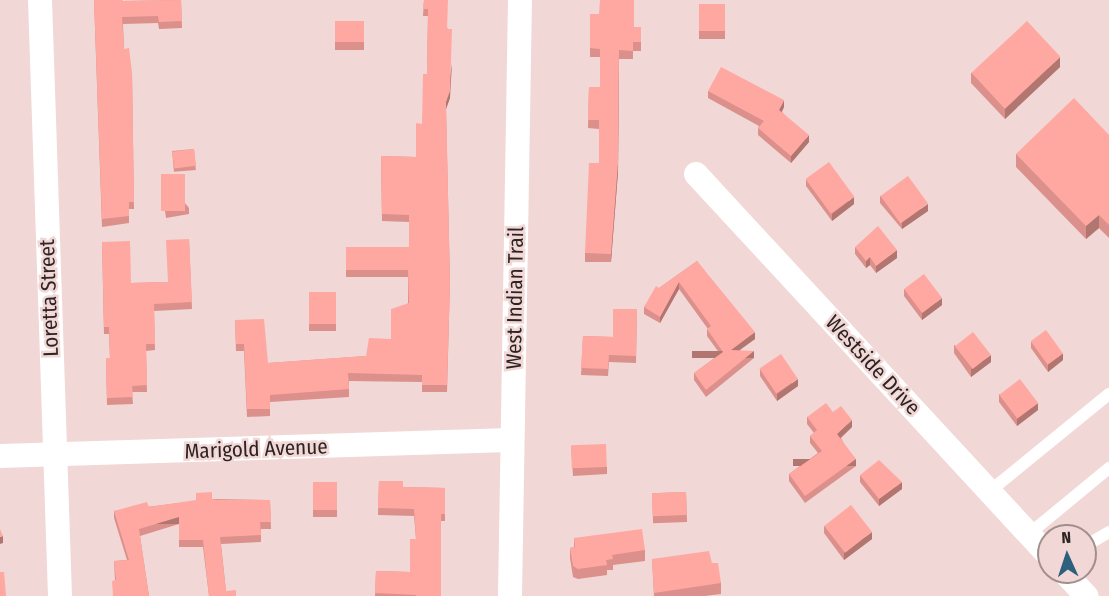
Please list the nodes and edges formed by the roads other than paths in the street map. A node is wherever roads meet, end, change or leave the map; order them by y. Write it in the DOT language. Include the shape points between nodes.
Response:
graph roads {
  1 [pos="40,0"];
  2 [pos="520,0"];
  3 [pos="696,174"];
  4 [pos="1109,394"];
  5 [pos="512,440"];
  6 [pos="54,455"];
  7 [pos="0,456"];
  8 [pos="1109,468"];
  9 [pos="990,491"];
  10 [pos="1029,534"];
  11 [pos="1037,543"];
  12 [pos="1075,584"];
  13 [pos="60,596"];
  14 [pos="510,596"];
  15 [pos="1086,596"];
  1 -- 6 [label="street, Loretta Street"];
  2 -- 5 [label="street, West Indian Trail"];
  3 -- 9 [label="street, Westside Drive"];
  4 -- 9 [label="lane"];
  5 -- 6 [label="street, Marigold Avenue"];
  5 -- 14 [label="street, West Indian Trail"];
  6 -- 7 [label="street, Marigold Avenue"];
  6 -- 13 [label="street, Loretta Street"];
  8 -- 10 [label="lane"];
  9 -- 10 [label="street, Westside Drive"];
  10 -- 11 [label="street, Westside Drive"];
  12 -- 15 [label="street"];
}
